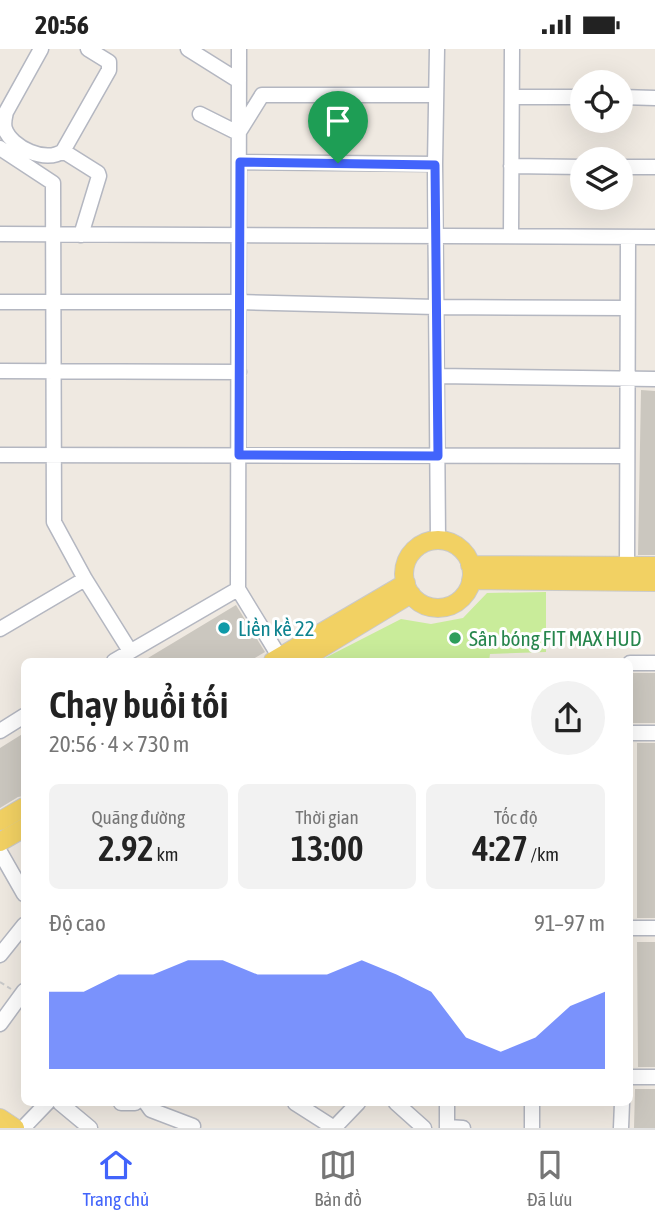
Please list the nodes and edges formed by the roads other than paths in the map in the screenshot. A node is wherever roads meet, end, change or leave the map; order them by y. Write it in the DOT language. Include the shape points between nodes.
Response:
graph roads {
  1 [pos="41,49"];
  2 [pos="88,49"];
  3 [pos="188,49"];
  4 [pos="239,49"];
  5 [pos="437,49"];
  6 [pos="512,49"];
  7 [pos="239,81"];
  8 [pos="436,95"];
  9 [pos="513,97"];
  10 [pos="570,97"];
  11 [pos="633,97"];
  12 [pos="655,98"];
  13 [pos="200,114"];
  14 [pos="238,133"];
  15 [pos="0,148"];
  16 [pos="63,152"];
  17 [pos="240,162"];
  18 [pos="435,165"];
  19 [pos="511,166"];
  20 [pos="570,167"];
  21 [pos="633,167"];
  22 [pos="655,167"];
  23 [pos="0,234"];
  24 [pos="53,235"];
  25 [pos="81,235"];
  26 [pos="239,236"];
  27 [pos="436,236"];
  28 [pos="511,236"];
  29 [pos="628,237"];
  30 [pos="655,237"];
  31 [pos="0,302"];
  32 [pos="53,302"];
  33 [pos="239,302"];
  34 [pos="436,307"];
  35 [pos="626,308"];
  36 [pos="0,371"];
  37 [pos="54,371"];
  38 [pos="239,372"];
  39 [pos="437,376"];
  40 [pos="627,378"];
  41 [pos="655,379"];
  42 [pos="0,454"];
  43 [pos="54,455"];
  44 [pos="239,455"];
  45 [pos="438,456"];
  46 [pos="627,456"];
  47 [pos="438,540"];
  48 [pos="627,566"];
  49 [pos="655,566"];
  50 [pos="471,573"];
  51 [pos="85,579"];
  52 [pos="655,582"];
  53 [pos="238,589"];
  54 [pos="408,589"];
  55 [pos="0,629"];
  56 [pos="130,652"];
  57 [pos="119,658"];
  58 [pos="277,658"];
  59 [pos="282,658"];
  60 [pos="304,658"];
  61 [pos="633,663"];
  62 [pos="655,663"];
  63 [pos="21,718"];
  64 [pos="0,730"];
  65 [pos="633,733"];
  66 [pos="655,733"];
  67 [pos="21,809"];
  68 [pos="0,821"];
  69 [pos="21,830"];
  70 [pos="0,842"];
  71 [pos="0,852"];
  72 [pos="21,889"];
  73 [pos="633,928"];
  74 [pos="655,928"];
  75 [pos="21,929"];
  76 [pos="0,955"];
  77 [pos="21,995"];
  78 [pos="0,1024"];
  79 [pos="633,1077"];
  80 [pos="655,1077"];
  81 [pos="42,1106"];
  82 [pos="64,1106"];
  83 [pos="148,1106"];
  84 [pos="300,1106"];
  85 [pos="355,1106"];
  86 [pos="399,1106"];
  87 [pos="447,1106"];
  88 [pos="532,1106"];
  89 [pos="622,1106"];
  90 [pos="11,1125"];
  91 [pos="193,1126"];
  92 [pos="90,1128"];
  93 [pos="334,1128"];
  94 [pos="424,1128"];
  95 [pos="447,1128"];
  96 [pos="463,1128"];
  97 [pos="532,1128"];
  98 [pos="621,1128"];
  1 -- 16 [label="street" via="6,112 4,128 22,148 39,155"];
  2 -- 16 [label="street" via="109,62 109,70"];
  3 -- 7 [label="street"];
  4 -- 7 [label="street"];
  5 -- 8 [label="street"];
  6 -- 9 [label="street"];
  7 -- 14 [label="street"];
  8 -- 14 [label="street" via="262,95"];
  8 -- 18 [label="street"];
  9 -- 10 [label="street"];
  9 -- 19 [label="street"];
  11 -- 12 [label="street"];
  13 -- 14 [label="street"];
  14 -- 17 [label="street"];
  15 -- 24 [label="street" via="53,183"];
  16 -- 25 [label="street" via="99,176"];
  17 -- 18 [label="street"];
  17 -- 26 [label="street"];
  18 -- 27 [label="street"];
  19 -- 20 [label="street"];
  19 -- 28 [label="street"];
  21 -- 22 [label="street"];
  23 -- 24 [label="street"];
  24 -- 25 [label="street"];
  24 -- 32 [label="street"];
  25 -- 26 [label="street"];
  26 -- 27 [label="street"];
  26 -- 33 [label="street"];
  27 -- 28 [label="street"];
  27 -- 34 [label="street"];
  28 -- 29 [label="street"];
  29 -- 30 [label="street"];
  29 -- 35 [label="street"];
  31 -- 32 [label="street"];
  32 -- 33 [label="street"];
  32 -- 37 [label="street"];
  33 -- 34 [label="street"];
  33 -- 38 [label="street"];
  34 -- 35 [label="street"];
  34 -- 39 [label="street"];
  35 -- 40 [label="street"];
  36 -- 37 [label="street"];
  37 -- 38 [label="street"];
  37 -- 43 [label="street"];
  38 -- 44 [label="street"];
  39 -- 40 [label="street"];
  39 -- 45 [label="street"];
  40 -- 41 [label="street"];
  40 -- 46 [label="street"];
  42 -- 43 [label="street"];
  43 -- 44 [label="street"];
  43 -- 51 [label="street" via="54,522"];
  44 -- 45 [label="street"];
  44 -- 53 [label="street"];
  45 -- 46 [label="street"];
  45 -- 47 [label="street"];
  46 -- 48 [label="street"];
  47 -- 50 [label="main road" via="464,552"];
  47 -- 54 [label="main road" via="410,555 404,575"];
  48 -- 49 [label="main road"];
  48 -- 50 [label="main road"];
  50 -- 52 [label="main road"];
  50 -- 54 [label="main road" via="462,597 445,607 426,605"];
  51 -- 55 [label="street"];
  51 -- 56 [label="street"];
  53 -- 56 [label="street"];
  53 -- 58 [label="street"];
  54 -- 59 [label="main road"];
  54 -- 60 [label="main road"];
  56 -- 57 [label="street"];
  61 -- 62 [label="street"];
  63 -- 64 [label="street"];
  65 -- 66 [label="street"];
  67 -- 68 [label="main road"];
  69 -- 70 [label="main road"];
  71 -- 72 [label="street"];
  73 -- 74 [label="street"];
  75 -- 76 [label="street"];
  77 -- 78 [label="street"];
  79 -- 80 [label="street"];
  81 -- 90 [label="street"];
  82 -- 92 [label="street"];
  83 -- 91 [label="street"];
  84 -- 93 [label="street"];
  85 -- 93 [label="street"];
  86 -- 94 [label="street"];
  87 -- 95 [label="street"];
  88 -- 97 [label="street"];
  89 -- 98 [label="street"];
  95 -- 96 [label="street"];
}
